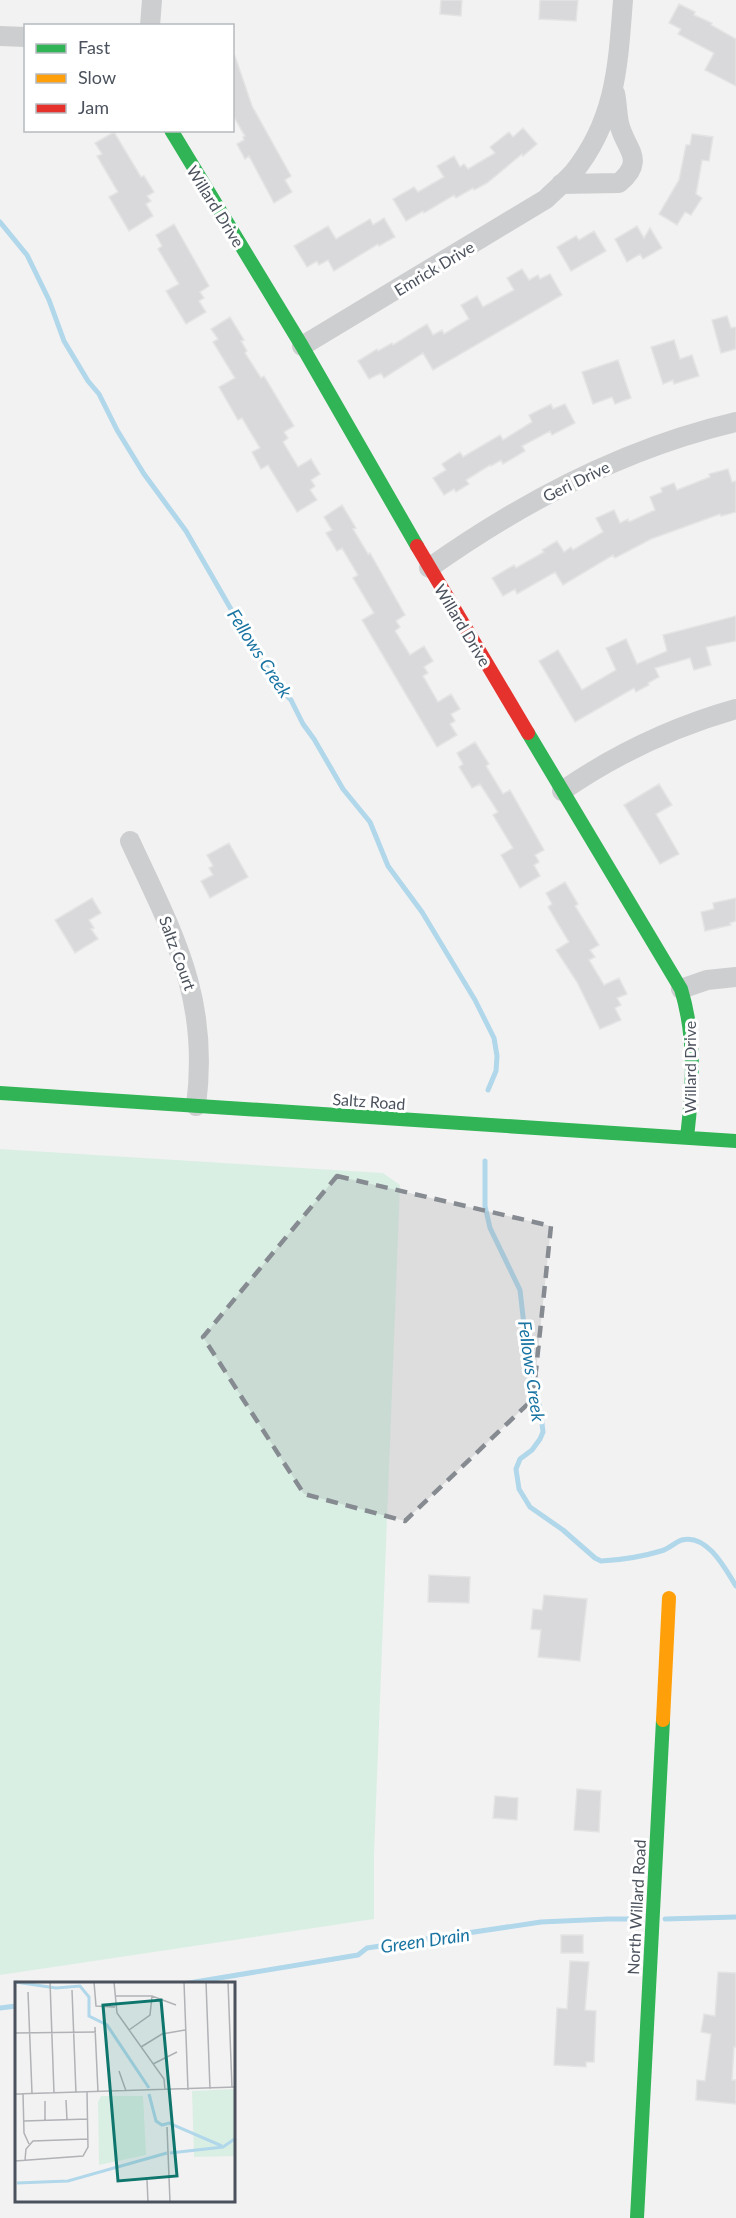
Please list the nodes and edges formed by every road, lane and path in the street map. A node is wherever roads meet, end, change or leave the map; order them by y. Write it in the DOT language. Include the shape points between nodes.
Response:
graph roads {
  1 [pos="152,0"];
  2 [pos="623,0"];
  3 [pos="150,24"];
  4 [pos="0,36"];
  5 [pos="24,37"];
  6 [pos="614,89"];
  7 [pos="172,132"];
  8 [pos="561,184"];
  9 [pos="303,345"];
  10 [pos="736,422"];
  11 [pos="429,568"];
  12 [pos="736,709"];
  13 [pos="562,791"];
  14 [pos="130,841"];
  15 [pos="736,977"];
  16 [pos="681,989"];
  17 [pos="0,1093"];
  18 [pos="196,1107"];
  19 [pos="687,1137"];
  20 [pos="736,1141"];
  21 [pos="669,1598"];
  22 [pos="637,2218"];
  1 -- 3 [label="street"];
  2 -- 6 [label="street, Emrick Drive"];
  4 -- 5 [label="street"];
  6 -- 8 [label="street, Emrick Drive" via="591,147"];
  6 -- 8 [label="street, Emrick Drive" via="619,123 633,153 632,167 619,183"];
  7 -- 9 [label="street, Willard Drive"];
  8 -- 9 [label="street, Emrick Drive" via="546,199 500,228"];
  9 -- 11 [label="street, Willard Drive"];
  10 -- 11 [label="street, Geri Drive" via="677,438 560,487 499,520"];
  11 -- 13 [label="street, Willard Drive"];
  12 -- 13 [label="street" via="652,738"];
  13 -- 16 [label="street, Willard Drive"];
  14 -- 18 [label="street, Saltz Court" via="176,942 193,994 200,1049"];
  15 -- 16 [label="street" via="707,980"];
  16 -- 19 [label="street, Willard Drive" via="693,1044"];
  17 -- 18 [label="street, Saltz Road"];
  18 -- 19 [label="street, Saltz Road"];
  19 -- 20 [label="street, Saltz Road"];
  21 -- 22 [label="street, North Willard Road"];
}
